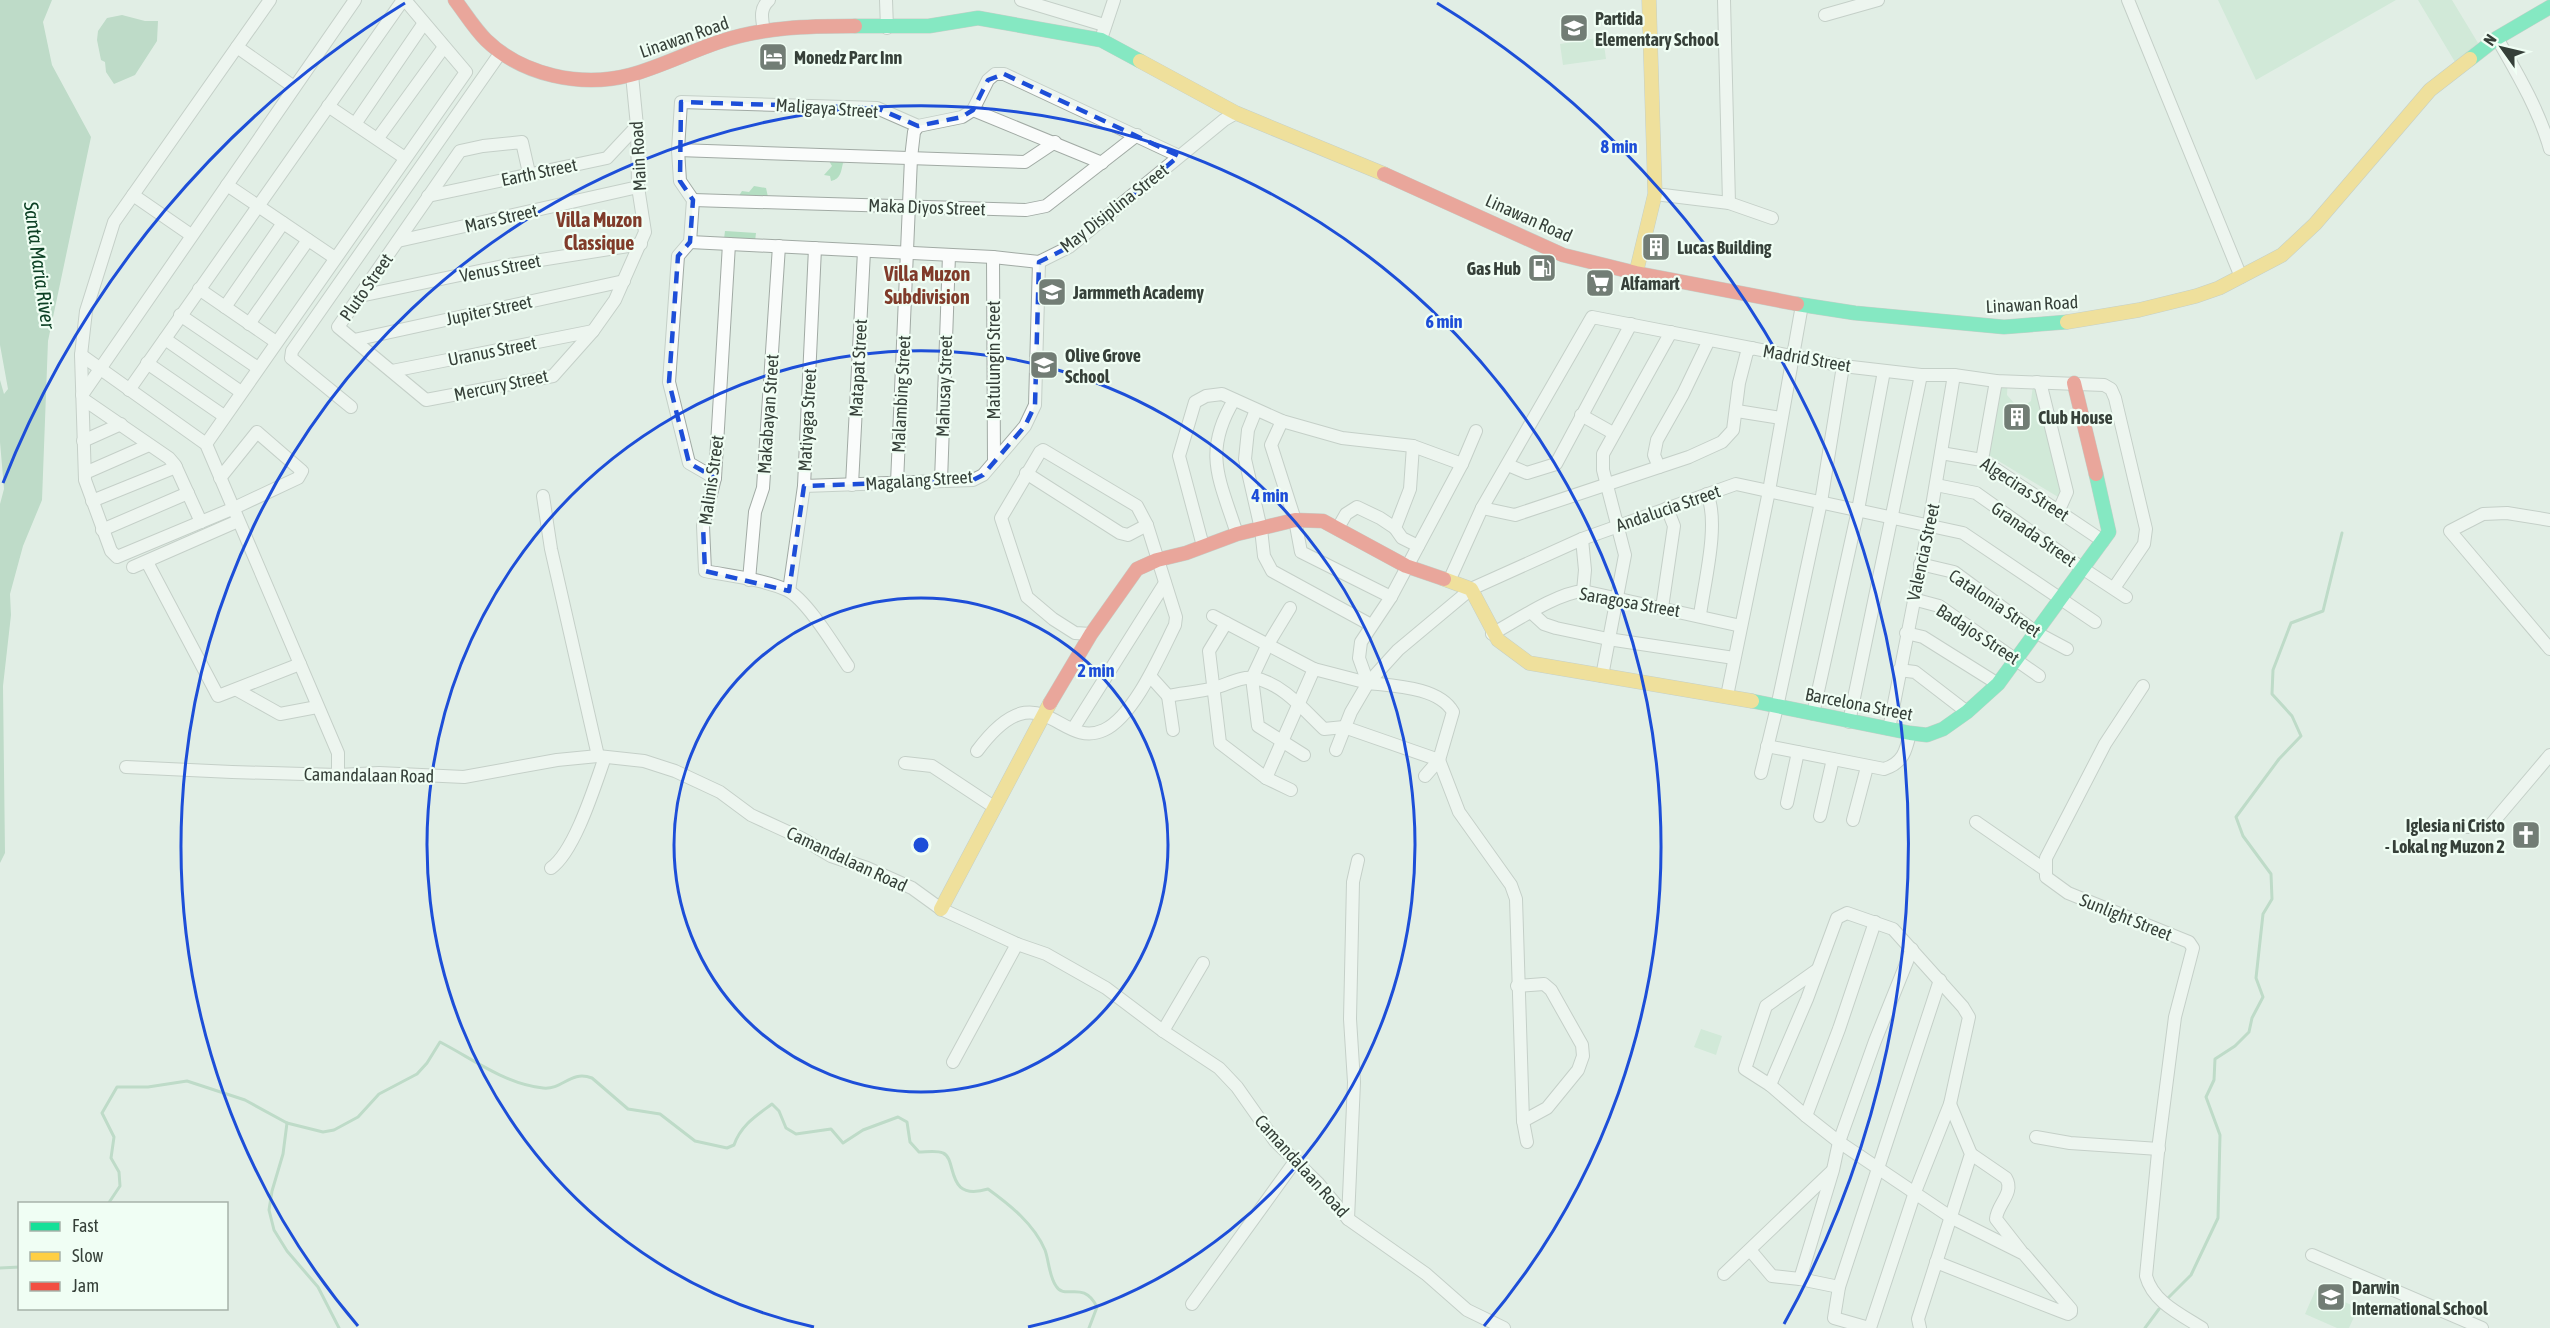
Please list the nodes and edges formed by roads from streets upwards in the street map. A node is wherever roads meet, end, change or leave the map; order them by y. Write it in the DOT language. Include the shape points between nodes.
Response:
graph roads {
  1 [pos="270,0"];
  2 [pos="355,0"];
  3 [pos="404,0"];
  4 [pos="455,0"];
  5 [pos="769,0"];
  6 [pos="886,0"];
  7 [pos="1021,0"];
  8 [pos="1114,0"];
  9 [pos="1649,0"];
  10 [pos="1724,0"];
  11 [pos="1878,0"];
  12 [pos="2128,0"];
  13 [pos="2550,8"];
  14 [pos="1825,15"];
  15 [pos="424,23"];
  16 [pos="1104,25"];
  17 [pos="887,28"];
  18 [pos="764,31"];
  19 [pos="2497,38"];
  20 [pos="1101,40"];
  21 [pos="444,46"];
  22 [pos="237,47"];
  23 [pos="501,52"];
  24 [pos="632,75"];
  25 [pos="294,87"];
  26 [pos="328,106"];
  27 [pos="973,110"];
  28 [pos="1236,113"];
  29 [pos="355,124"];
  30 [pos="637,126"];
  31 [pos="918,126"];
  32 [pos="2548,134"];
  33 [pos="1137,135"];
  34 [pos="378,138"];
  35 [pos="1055,142"];
  36 [pos="2550,149"];
  37 [pos="678,150"];
  38 [pos="1179,156"];
  39 [pos="405,158"];
  40 [pos="911,158"];
  41 [pos="1101,163"];
  42 [pos="529,173"];
  43 [pos="227,185"];
  44 [pos="638,187"];
  45 [pos="1655,194"];
  46 [pos="133,195"];
  47 [pos="428,196"];
  48 [pos="693,200"];
  49 [pos="1729,203"];
  50 [pos="258,205"];
  51 [pos="909,206"];
  52 [pos="1772,218"];
  53 [pos="284,223"];
  54 [pos="191,235"];
  55 [pos="308,240"];
  56 [pos="398,241"];
  57 [pos="690,242"];
  58 [pos="641,244"];
  59 [pos="729,244"];
  60 [pos="779,246"];
  61 [pos="815,248"];
  62 [pos="864,251"];
  63 [pos="907,253"];
  64 [pos="949,255"];
  65 [pos="993,257"];
  66 [pos="335,258"];
  67 [pos="1039,262"];
  68 [pos="1636,273"];
  69 [pos="2241,277"];
  70 [pos="624,281"];
  71 [pos="199,289"];
  72 [pos="360,296"];
  73 [pos="1802,305"];
  74 [pos="225,307"];
  75 [pos="180,315"];
  76 [pos="249,324"];
  77 [pos="1631,324"];
  78 [pos="593,331"];
  79 [pos="1671,332"];
  80 [pos="165,339"];
  81 [pos="354,340"];
  82 [pos="1709,340"];
  83 [pos="276,342"];
  84 [pos="1752,348"];
  85 [pos="81,355"];
  86 [pos="1793,356"];
  87 [pos="147,363"];
  88 [pos="1843,366"];
  89 [pos="100,368"];
  90 [pos="258,368"];
  91 [pos="392,371"];
  92 [pos="1884,371"];
  93 [pos="1922,375"];
  94 [pos="1954,375"];
  95 [pos="1996,381"];
  96 [pos="2037,382"];
  97 [pos="2074,383"];
  98 [pos="129,390"];
  99 [pos="241,392"];
  100 [pos="82,397"];
  101 [pos="426,400"];
  102 [pos="1234,400"];
  103 [pos="351,407"];
  104 [pos="1256,410"];
  105 [pos="1737,411"];
  106 [pos="1581,415"];
  107 [pos="224,416"];
  108 [pos="1781,418"];
  109 [pos="1282,421"];
  110 [pos="121,424"];
  111 [pos="1476,432"];
  112 [pos="1613,433"];
  113 [pos="83,441"];
  114 [pos="149,444"];
  115 [pos="206,444"];
  116 [pos="1413,446"];
  117 [pos="1941,453"];
  118 [pos="1982,460"];
  119 [pos="994,462"];
  120 [pos="1462,464"];
  121 [pos="1508,465"];
  122 [pos="176,467"];
  123 [pos="1659,467"];
  124 [pos="85,473"];
  125 [pos="1026,473"];
  126 [pos="220,478"];
  127 [pos="715,478"];
  128 [pos="941,481"];
  129 [pos="897,483"];
  130 [pos="852,485"];
  131 [pos="1606,485"];
  132 [pos="1936,485"];
  133 [pos="804,486"];
  134 [pos="1769,491"];
  135 [pos="188,493"];
  136 [pos="1707,494"];
  137 [pos="543,496"];
  138 [pos="92,501"];
  139 [pos="1821,502"];
  140 [pos="1482,508"];
  141 [pos="1667,508"];
  142 [pos="232,509"];
  143 [pos="1858,510"];
  144 [pos="2059,510"];
  145 [pos="1890,516"];
  146 [pos="1295,520"];
  147 [pos="2550,520"];
  148 [pos="201,522"];
  149 [pos="238,522"];
  150 [pos="1929,524"];
  151 [pos="1147,525"];
  152 [pos="1617,525"];
  153 [pos="1338,528"];
  154 [pos="1395,528"];
  155 [pos="1261,529"];
  156 [pos="102,530"];
  157 [pos="1237,534"];
  158 [pos="1582,539"];
  159 [pos="2103,541"];
  160 [pos="1203,546"];
  161 [pos="1418,546"];
  162 [pos="1163,558"];
  163 [pos="147,562"];
  164 [pos="1920,564"];
  165 [pos="1406,566"];
  166 [pos="133,567"];
  167 [pos="2082,568"];
  168 [pos="748,580"];
  169 [pos="1449,581"];
  170 [pos="1165,583"];
  171 [pos="2114,588"];
  172 [pos="1471,589"];
  173 [pos="789,591"];
  174 [pos="1583,591"];
  175 [pos="1391,597"];
  176 [pos="2126,597"];
  177 [pos="1913,598"];
  178 [pos="1618,600"];
  179 [pos="2061,600"];
  180 [pos="1290,608"];
  181 [pos="1662,608"];
  182 [pos="1532,613"];
  183 [pos="1700,615"];
  184 [pos="1213,616"];
  185 [pos="2095,622"];
  186 [pos="1226,623"];
  187 [pos="1371,625"];
  188 [pos="1741,626"];
  189 [pos="1906,633"];
  190 [pos="2037,633"];
  191 [pos="1091,634"];
  192 [pos="1492,634"];
  193 [pos="1608,639"];
  194 [pos="1267,645"];
  195 [pos="2067,649"];
  196 [pos="2550,649"];
  197 [pos="1734,658"];
  198 [pos="2018,660"];
  199 [pos="300,664"];
  200 [pos="848,666"];
  201 [pos="1314,669"];
  202 [pos="1899,670"];
  203 [pos="1150,676"];
  204 [pos="1602,676"];
  205 [pos="2039,676"];
  206 [pos="1252,678"];
  207 [pos="1368,683"];
  208 [pos="1998,684"];
  209 [pos="2143,686"];
  210 [pos="1214,688"];
  211 [pos="237,690"];
  212 [pos="1168,696"];
  213 [pos="1727,696"];
  214 [pos="1298,702"];
  215 [pos="317,707"];
  216 [pos="1777,707"];
  217 [pos="1967,712"];
  218 [pos="1044,714"];
  219 [pos="1813,714"];
  220 [pos="1849,722"];
  221 [pos="1344,728"];
  222 [pos="1073,729"];
  223 [pos="1888,729"];
  224 [pos="1173,730"];
  225 [pos="1910,733"];
  226 [pos="1281,741"];
  227 [pos="1767,746"];
  228 [pos="1336,750"];
  229 [pos="978,752"];
  230 [pos="1798,752"];
  231 [pos="1304,755"];
  232 [pos="2550,755"];
  233 [pos="601,757"];
  234 [pos="1833,759"];
  235 [pos="1439,760"];
  236 [pos="905,763"];
  237 [pos="1867,766"];
  238 [pos="126,767"];
  239 [pos="1761,773"];
  240 [pos="338,775"];
  241 [pos="1425,776"];
  242 [pos="1266,778"];
  243 [pos="1291,790"];
  244 [pos="1787,803"];
  245 [pos="994,807"];
  246 [pos="1820,816"];
  247 [pos="1853,820"];
  248 [pos="1976,822"];
  249 [pos="2457,826"];
  250 [pos="1358,860"];
  251 [pos="551,867"];
  252 [pos="2044,868"];
  253 [pos="941,909"];
  254 [pos="1875,922"];
  255 [pos="1017,944"];
  256 [pos="1912,949"];
  257 [pos="1203,963"];
  258 [pos="1818,969"];
  259 [pos="1940,981"];
  260 [pos="1517,986"];
  261 [pos="1162,1031"];
  262 [pos="953,1062"];
  263 [pos="1770,1085"];
  264 [pos="1950,1104"];
  265 [pos="1806,1116"];
  266 [pos="1523,1121"];
  267 [pos="2036,1137"];
  268 [pos="1527,1142"];
  269 [pos="1839,1142"];
  270 [pos="2159,1149"];
  271 [pos="1971,1154"];
  272 [pos="1296,1160"];
  273 [pos="1878,1168"];
  274 [pos="1833,1170"];
  275 [pos="1915,1192"];
  276 [pos="1952,1218"];
  277 [pos="1348,1219"];
  278 [pos="1750,1250"];
  279 [pos="2024,1254"];
  280 [pos="2312,1255"];
  281 [pos="1936,1262"];
  282 [pos="1724,1274"];
  283 [pos="1800,1279"];
  284 [pos="1839,1287"];
  285 [pos="1192,1304"];
  286 [pos="2199,1327"];
  287 [pos="1504,1328"];
  288 [pos="1869,1328"];
  289 [pos="1920,1328"];
  290 [pos="2482,1328"];
  1 -- 22 [label="street"];
  2 -- 25 [label="street"];
  3 -- 15 [label="street"];
  3 -- 26 [label="street"];
  4 -- 23 [label="street, Linawan Road" via="485,39"];
  5 -- 18 [label="street" via="761,14"];
  6 -- 17 [label="street"];
  7 -- 16 [label="street"];
  8 -- 16 [label="street"];
  9 -- 45 [label="street"];
  10 -- 49 [label="street"];
  11 -- 14 [label="street"];
  12 -- 69 [label="street"];
  13 -- 19 [label="street, Linawan Road"];
  15 -- 21 [label="street"];
  15 -- 29 [label="street"];
  16 -- 20 [label="street"];
  17 -- 18 [label="street, Linawan Road" via="841,26"];
  17 -- 20 [label="street, Linawan Road" via="978,18"];
  18 -- 24 [label="street, Linawan Road" via="721,41"];
  19 -- 32 [label="street"];
  19 -- 69 [label="street, Linawan Road" via="2430,90 2299,240 2282,255"];
  20 -- 28 [label="street, Linawan Road"];
  21 -- 34 [label="street"];
  21 -- 39 [label="street" via="466,72"];
  22 -- 25 [label="street"];
  22 -- 46 [label="street"];
  23 -- 24 [label="street, Linawan Road" via="535,71 576,80 610,80"];
  23 -- 103 [label="street" via="292,351 291,358"];
  24 -- 30 [label="street, Main Road"];
  25 -- 43 [label="street"];
  26 -- 29 [label="street"];
  26 -- 50 [label="street"];
  27 -- 31 [label="street" via="962,117"];
  27 -- 33 [label="street" via="988,80 995,74 1004,74"];
  27 -- 35 [label="street"];
  28 -- 38 [label="street, May Disiplina Street"];
  28 -- 68 [label="street, Linawan Road" via="1335,152 1563,255"];
  29 -- 34 [label="street"];
  30 -- 42 [label="street, Earth Street" via="607,158"];
  30 -- 44 [label="street, Main Road"];
  31 -- 37 [label="street, Maligaya Street" via="877,108 681,102"];
  31 -- 40 [label="street, Malambing Street"];
  32 -- 36 [label="street"];
  33 -- 38 [label="street"];
  33 -- 41 [label="street, Maka Diyos Street"];
  34 -- 39 [label="street"];
  35 -- 40 [label="street" via="1025,162"];
  35 -- 41 [label="street"];
  37 -- 40 [label="street"];
  37 -- 48 [label="street" via="680,181"];
  38 -- 67 [label="street, May Disiplina Street" via="1069,247"];
  39 -- 66 [label="street"];
  40 -- 51 [label="street, Malambing Street"];
  41 -- 51 [label="street, Maka Diyos Street" via="1046,206 1026,210"];
  42 -- 47 [label="street, Earth Street"];
  42 -- 47 [label="street, Pluto Street" via="522,142 483,146 460,152"];
  43 -- 50 [label="street"];
  43 -- 54 [label="street"];
  44 -- 56 [label="street, Mars Street"];
  44 -- 58 [label="street, Main Road" via="645,232"];
  45 -- 49 [label="street"];
  45 -- 68 [label="street"];
  46 -- 54 [label="street"];
  46 -- 85 [label="street" via="114,222 86,311"];
  47 -- 56 [label="street, Pluto Street"];
  48 -- 51 [label="street, Maka Diyos Street"];
  48 -- 57 [label="street"];
  49 -- 52 [label="street"];
  50 -- 53 [label="street"];
  50 -- 71 [label="street"];
  51 -- 63 [label="street, Malambing Street"];
  53 -- 55 [label="street"];
  53 -- 74 [label="street"];
  54 -- 89 [label="street"];
  55 -- 66 [label="street"];
  55 -- 76 [label="street"];
  56 -- 72 [label="street, Pluto Street"];
  57 -- 59 [label="street, May Disiplina Street"];
  57 -- 127 [label="street" via="678,256 669,382 689,463"];
  58 -- 70 [label="street, Main Road"];
  58 -- 72 [label="street, Venus Street" via="503,266"];
  59 -- 60 [label="street, May Disiplina Street"];
  59 -- 127 [label="street, Malinis Street"];
  60 -- 61 [label="street, May Disiplina Street"];
  60 -- 168 [label="street, Makabayan Street" via="763,488 755,512"];
  61 -- 62 [label="street, May Disiplina Street"];
  61 -- 133 [label="street, Matiyaga Street"];
  62 -- 63 [label="street, May Disiplina Street"];
  62 -- 130 [label="street, Matapat Street"];
  63 -- 64 [label="street, May Disiplina Street"];
  63 -- 129 [label="street, Malambing Street"];
  64 -- 65 [label="street, May Disiplina Street"];
  64 -- 128 [label="street, Mahusay Street"];
  65 -- 67 [label="street, May Disiplina Street"];
  65 -- 119 [label="street, Matulungin Street"];
  66 -- 83 [label="street"];
  67 -- 119 [label="street, Magalang Street" via="1035,405 1025,426"];
  68 -- 73 [label="street, Linawan Road"];
  69 -- 73 [label="street, Linawan Road" via="2196,296 2139,310 2062,323 2004,327"];
  70 -- 78 [label="street, Main Road"];
  70 -- 81 [label="street, Jupiter Street"];
  71 -- 74 [label="street"];
  71 -- 75 [label="street"];
  72 -- 81 [label="street, Pluto Street" via="338,327"];
  73 -- 86 [label="street"];
  74 -- 76 [label="street"];
  75 -- 80 [label="street"];
  75 -- 90 [label="street"];
  76 -- 83 [label="street"];
  77 -- 79 [label="street, Madrid Street"];
  77 -- 106 [label="street"];
  77 -- 121 [label="street, Madrid Street" via="1592,316"];
  78 -- 91 [label="street, Uranus Street"];
  78 -- 101 [label="street, Mercury Street" via="553,376"];
  79 -- 82 [label="street, Madrid Street"];
  79 -- 112 [label="street"];
  80 -- 87 [label="street"];
  80 -- 99 [label="street"];
  81 -- 91 [label="street, Pluto Street"];
  82 -- 84 [label="street, Madrid Street"];
  82 -- 123 [label="street" via="1657,440 1654,455"];
  83 -- 90 [label="street"];
  84 -- 86 [label="street, Madrid Street"];
  84 -- 105 [label="street" via="1747,352 1739,382"];
  85 -- 89 [label="street"];
  85 -- 100 [label="street"];
  86 -- 88 [label="street, Madrid Street"];
  86 -- 108 [label="street"];
  87 -- 98 [label="street"];
  87 -- 107 [label="street"];
  88 -- 92 [label="street, Madrid Street"];
  88 -- 139 [label="street"];
  89 -- 98 [label="street"];
  89 -- 100 [label="street"];
  90 -- 99 [label="street"];
  91 -- 101 [label="street, Pluto Street"];
  92 -- 93 [label="street, Madrid Street"];
  92 -- 143 [label="street"];
  93 -- 94 [label="street, Madrid Street"];
  93 -- 145 [label="street"];
  94 -- 95 [label="street, Madrid Street"];
  94 -- 117 [label="street, Valencia Street"];
  95 -- 96 [label="street, Madrid Street"];
  95 -- 118 [label="street"];
  96 -- 97 [label="street, Madrid Street"];
  96 -- 144 [label="street" via="2067,492"];
  97 -- 159 [label="street" via="2108,521 2109,531"];
  97 -- 171 [label="street, Madrid Street" via="2111,389 2146,529 2144,544"];
  98 -- 115 [label="street"];
  99 -- 107 [label="street"];
  100 -- 110 [label="street"];
  100 -- 113 [label="street"];
  102 -- 104 [label="street"];
  102 -- 157 [label="street" via="1218,431 1215,447 1218,476"];
  102 -- 160 [label="street" via="1222,394 1195,402 1179,456"];
  104 -- 109 [label="street"];
  104 -- 155 [label="street" via="1248,430 1245,459"];
  105 -- 108 [label="street"];
  105 -- 123 [label="street" via="1733,430 1722,442"];
  106 -- 112 [label="street"];
  106 -- 121 [label="street" via="1556,464 1527,473"];
  107 -- 115 [label="street"];
  108 -- 134 [label="street"];
  109 -- 116 [label="street" via="1342,438"];
  109 -- 146 [label="street" via="1271,446"];
  110 -- 113 [label="street"];
  110 -- 114 [label="street"];
  111 -- 120 [label="street"];
  112 -- 131 [label="street" via="1603,454"];
  113 -- 124 [label="street"];
  114 -- 122 [label="street"];
  114 -- 124 [label="street"];
  115 -- 126 [label="street"];
  116 -- 120 [label="street"];
  116 -- 154 [label="street" via="1410,489"];
  117 -- 118 [label="street, Algeciras Street"];
  117 -- 132 [label="street, Valencia Street"];
  118 -- 144 [label="street, Algeciras Street"];
  119 -- 128 [label="street, Magalang Street" via="973,480"];
  120 -- 161 [label="street"];
  121 -- 140 [label="street, Madrid Street"];
  122 -- 135 [label="street"];
  122 -- 138 [label="street"];
  123 -- 131 [label="street"];
  124 -- 138 [label="street"];
  125 -- 151 [label="street" via="1120,533 1128,535"];
  125 -- 151 [label="street" via="1043,450 1137,506"];
  125 -- 191 [label="street" via="1001,518 1027,597 1076,633"];
  126 -- 142 [label="street"];
  126 -- 142 [label="street" via="258,432 302,471 298,478"];
  127 -- 168 [label="street, Malinis Street" via="703,526 705,571"];
  128 -- 129 [label="street, Magalang Street"];
  129 -- 130 [label="street, Magalang Street"];
  130 -- 133 [label="street, Magalang Street"];
  131 -- 140 [label="street" via="1515,515"];
  131 -- 152 [label="street"];
  132 -- 150 [label="street, Valencia Street"];
  132 -- 167 [label="street, Granada Street" via="1976,493"];
  133 -- 173 [label="street, Matiyaga Street"];
  134 -- 136 [label="street, Andalucia Street" via="1736,484"];
  134 -- 139 [label="street, Andalucia Street"];
  134 -- 188 [label="street"];
  135 -- 148 [label="street"];
  135 -- 156 [label="street"];
  136 -- 141 [label="street, Andalucia Street"];
  136 -- 183 [label="street" via="1712,526"];
  137 -- 233 [label="street" via="551,549"];
  138 -- 156 [label="street"];
  139 -- 143 [label="street, Andalucia Street"];
  139 -- 216 [label="street"];
  140 -- 169 [label="street, Madrid Street"];
  141 -- 152 [label="street, Andalucia Street"];
  141 -- 181 [label="street" via="1674,526"];
  142 -- 148 [label="street"];
  142 -- 149 [label="street"];
  143 -- 145 [label="street, Andalucia Street"];
  143 -- 219 [label="street"];
  144 -- 159 [label="street, Algeciras Street"];
  145 -- 150 [label="street, Andalucia Street"];
  145 -- 220 [label="street"];
  146 -- 153 [label="street" via="1323,521"];
  146 -- 155 [label="street"];
  146 -- 175 [label="street" via="1301,552"];
  147 -- 196 [label="street" via="2507,513 2483,514 2450,531"];
  148 -- 156 [label="street" via="117,557"];
  149 -- 163 [label="street"];
  149 -- 199 [label="street"];
  150 -- 164 [label="street, Valencia Street"];
  150 -- 179 [label="street, Andalucia Street" via="1963,533"];
  151 -- 162 [label="street"];
  152 -- 158 [label="street, Andalucia Street"];
  152 -- 178 [label="street" via="1625,555"];
  153 -- 154 [label="street" via="1346,514 1358,507"];
  153 -- 165 [label="street"];
  154 -- 161 [label="street" via="1402,538"];
  155 -- 157 [label="street"];
  155 -- 187 [label="street" via="1264,556 1272,571"];
  157 -- 160 [label="street"];
  158 -- 172 [label="street, Andalucia Street"];
  158 -- 174 [label="street"];
  159 -- 167 [label="street, Barcelona Street"];
  160 -- 162 [label="street"];
  161 -- 165 [label="street"];
  162 -- 170 [label="street"];
  162 -- 191 [label="street" via="1137,569"];
  163 -- 166 [label="street"];
  163 -- 211 [label="street" via="218,696"];
  164 -- 177 [label="street, Valencia Street"];
  164 -- 190 [label="street, Catalonia Street" via="1953,572"];
  165 -- 169 [label="street"];
  165 -- 175 [label="street"];
  167 -- 171 [label="street, Granada Street"];
  167 -- 179 [label="street, Barcelona Street"];
  168 -- 173 [label="street, Malinis Street"];
  169 -- 172 [label="street"];
  170 -- 203 [label="street" via="1176,617 1175,626"];
  170 -- 222 [label="street"];
  171 -- 176 [label="street, Granada Street"];
  172 -- 192 [label="street, Barcelona Street"];
  172 -- 207 [label="street, Andalucia Street" via="1398,650"];
  173 -- 200 [label="street, Malinis Street" via="808,609"];
  174 -- 178 [label="street, Saragosa Street"];
  174 -- 182 [label="street, Saragosa Street" via="1571,592"];
  175 -- 187 [label="street"];
  177 -- 189 [label="street, Valencia Street"];
  177 -- 198 [label="street, Badajos Street" via="1939,606"];
  178 -- 181 [label="street, Saragosa Street"];
  178 -- 193 [label="street"];
  179 -- 185 [label="street, Andalucia Street"];
  179 -- 190 [label="street, Barcelona Street"];
  180 -- 194 [label="street"];
  181 -- 183 [label="street, Saragosa Street"];
  182 -- 192 [label="street, Saragosa Street"];
  182 -- 193 [label="street" via="1544,624"];
  183 -- 188 [label="street, Saragosa Street"];
  184 -- 186 [label="street"];
  186 -- 194 [label="street"];
  186 -- 210 [label="street" via="1209,651"];
  187 -- 207 [label="street" via="1361,642 1359,658"];
  188 -- 197 [label="street"];
  189 -- 202 [label="street, Valencia Street"];
  189 -- 208 [label="street" via="1923,637"];
  190 -- 195 [label="street, Catalonia Street"];
  190 -- 198 [label="street, Barcelona Street"];
  191 -- 218 [label="street"];
  192 -- 204 [label="street, Barcelona Street" via="1508,653 1529,663"];
  193 -- 197 [label="street"];
  193 -- 204 [label="street"];
  194 -- 201 [label="street"];
  194 -- 206 [label="street"];
  197 -- 213 [label="street"];
  198 -- 205 [label="street, Badajos Street"];
  198 -- 208 [label="street, Barcelona Street"];
  199 -- 211 [label="street"];
  199 -- 215 [label="street"];
  201 -- 207 [label="street"];
  201 -- 214 [label="street"];
  202 -- 217 [label="street" via="1915,672"];
  202 -- 223 [label="street, Valencia Street"];
  203 -- 212 [label="street"];
  203 -- 222 [label="street" via="1119,720 1102,731 1087,733"];
  204 -- 213 [label="street, Barcelona Street"];
  206 -- 210 [label="street"];
  206 -- 214 [label="street" via="1265,681"];
  206 -- 226 [label="street" via="1258,726"];
  207 -- 221 [label="street, Andalucia Street"];
  207 -- 235 [label="street" via="1405,687 1448,704 1453,712"];
  208 -- 217 [label="street, Barcelona Street"];
  209 -- 252 [label="street" via="2105,744"];
  210 -- 212 [label="street"];
  210 -- 242 [label="street" via="1220,744"];
  211 -- 215 [label="street" via="280,714"];
  212 -- 224 [label="street"];
  213 -- 216 [label="street, Barcelona Street"];
  214 -- 221 [label="street" via="1324,729"];
  214 -- 226 [label="street"];
  215 -- 240 [label="street" via="338,753"];
  216 -- 219 [label="street, Barcelona Street"];
  216 -- 227 [label="street"];
  217 -- 225 [label="street, Barcelona Street" via="1927,735"];
  218 -- 222 [label="street"];
  218 -- 229 [label="street" via="1025,712 1008,720 992,732"];
  218 -- 245 [label="street"];
  219 -- 220 [label="street, Barcelona Street"];
  220 -- 223 [label="street, Barcelona Street"];
  221 -- 228 [label="street, Andalucia Street"];
  221 -- 235 [label="street"];
  223 -- 225 [label="street, Barcelona Street"];
  225 -- 237 [label="street" via="1903,758 1893,766"];
  226 -- 231 [label="street"];
  226 -- 242 [label="street"];
  227 -- 230 [label="street"];
  227 -- 239 [label="street"];
  230 -- 234 [label="street"];
  230 -- 244 [label="street"];
  232 -- 249 [label="street" via="2489,827"];
  233 -- 240 [label="street, Camandalaan Road" via="556,760 464,777"];
  233 -- 251 [label="street" via="588,804 570,843"];
  233 -- 253 [label="street, Camandalaan Road" via="644,761 675,771 720,792 751,815 831,856 912,888"];
  234 -- 237 [label="street"];
  234 -- 246 [label="street"];
  235 -- 241 [label="street"];
  235 -- 260 [label="street" via="1459,812 1511,885 1516,899"];
  236 -- 245 [label="street" via="932,766"];
  237 -- 247 [label="street"];
  238 -- 240 [label="street, Camandalaan Road"];
  242 -- 243 [label="street"];
  245 -- 253 [label="street"];
  248 -- 252 [label="street"];
  250 -- 277 [label="street" via="1353,882 1350,1019 1354,1082"];
  252 -- 270 [label="street, Sunlight Street" via="2046,877 2068,893 2189,942 2193,948 2175,1017"];
  253 -- 255 [label="street, Camandalaan Road"];
  254 -- 256 [label="street" via="1893,929"];
  254 -- 258 [label="street" via="1841,914"];
  254 -- 265 [label="street"];
  255 -- 261 [label="street, Camandalaan Road" via="1046,954 1106,988"];
  255 -- 262 [label="street"];
  256 -- 259 [label="street"];
  256 -- 269 [label="street"];
  257 -- 261 [label="street"];
  258 -- 263 [label="street"];
  258 -- 263 [label="street" via="1766,1006 1745,1069"];
  259 -- 264 [label="street" via="1969,1017"];
  259 -- 273 [label="street"];
  260 -- 266 [label="street"];
  260 -- 266 [label="street" via="1544,984 1551,990 1582,1045 1583,1056 1578,1070 1547,1108"];
  261 -- 272 [label="street, Camandalaan Road" via="1219,1068 1275,1141"];
  263 -- 265 [label="street"];
  264 -- 271 [label="street"];
  264 -- 275 [label="street"];
  265 -- 269 [label="street"];
  266 -- 268 [label="street"];
  267 -- 270 [label="street"];
  269 -- 273 [label="street"];
  269 -- 274 [label="street"];
  270 -- 286 [label="street, Sunlight Street" via="2146,1276 2158,1299"];
  271 -- 276 [label="street"];
  271 -- 279 [label="street" via="2009,1183 1996,1219"];
  272 -- 277 [label="street, Camandalaan Road"];
  272 -- 285 [label="street"];
  273 -- 275 [label="street"];
  273 -- 284 [label="street"];
  274 -- 278 [label="street"];
  274 -- 283 [label="street"];
  275 -- 276 [label="street"];
  275 -- 288 [label="street"];
  276 -- 279 [label="street"];
  276 -- 281 [label="street"];
  277 -- 287 [label="street, Camandalaan Road" via="1426,1274 1467,1310"];
  278 -- 282 [label="street"];
  278 -- 283 [label="street" via="1772,1276"];
  279 -- 281 [label="street" via="2071,1312"];
  280 -- 290 [label="street"];
  281 -- 289 [label="street" via="1918,1319"];
  283 -- 284 [label="street"];
  284 -- 288 [label="street" via="1834,1318"];
}
